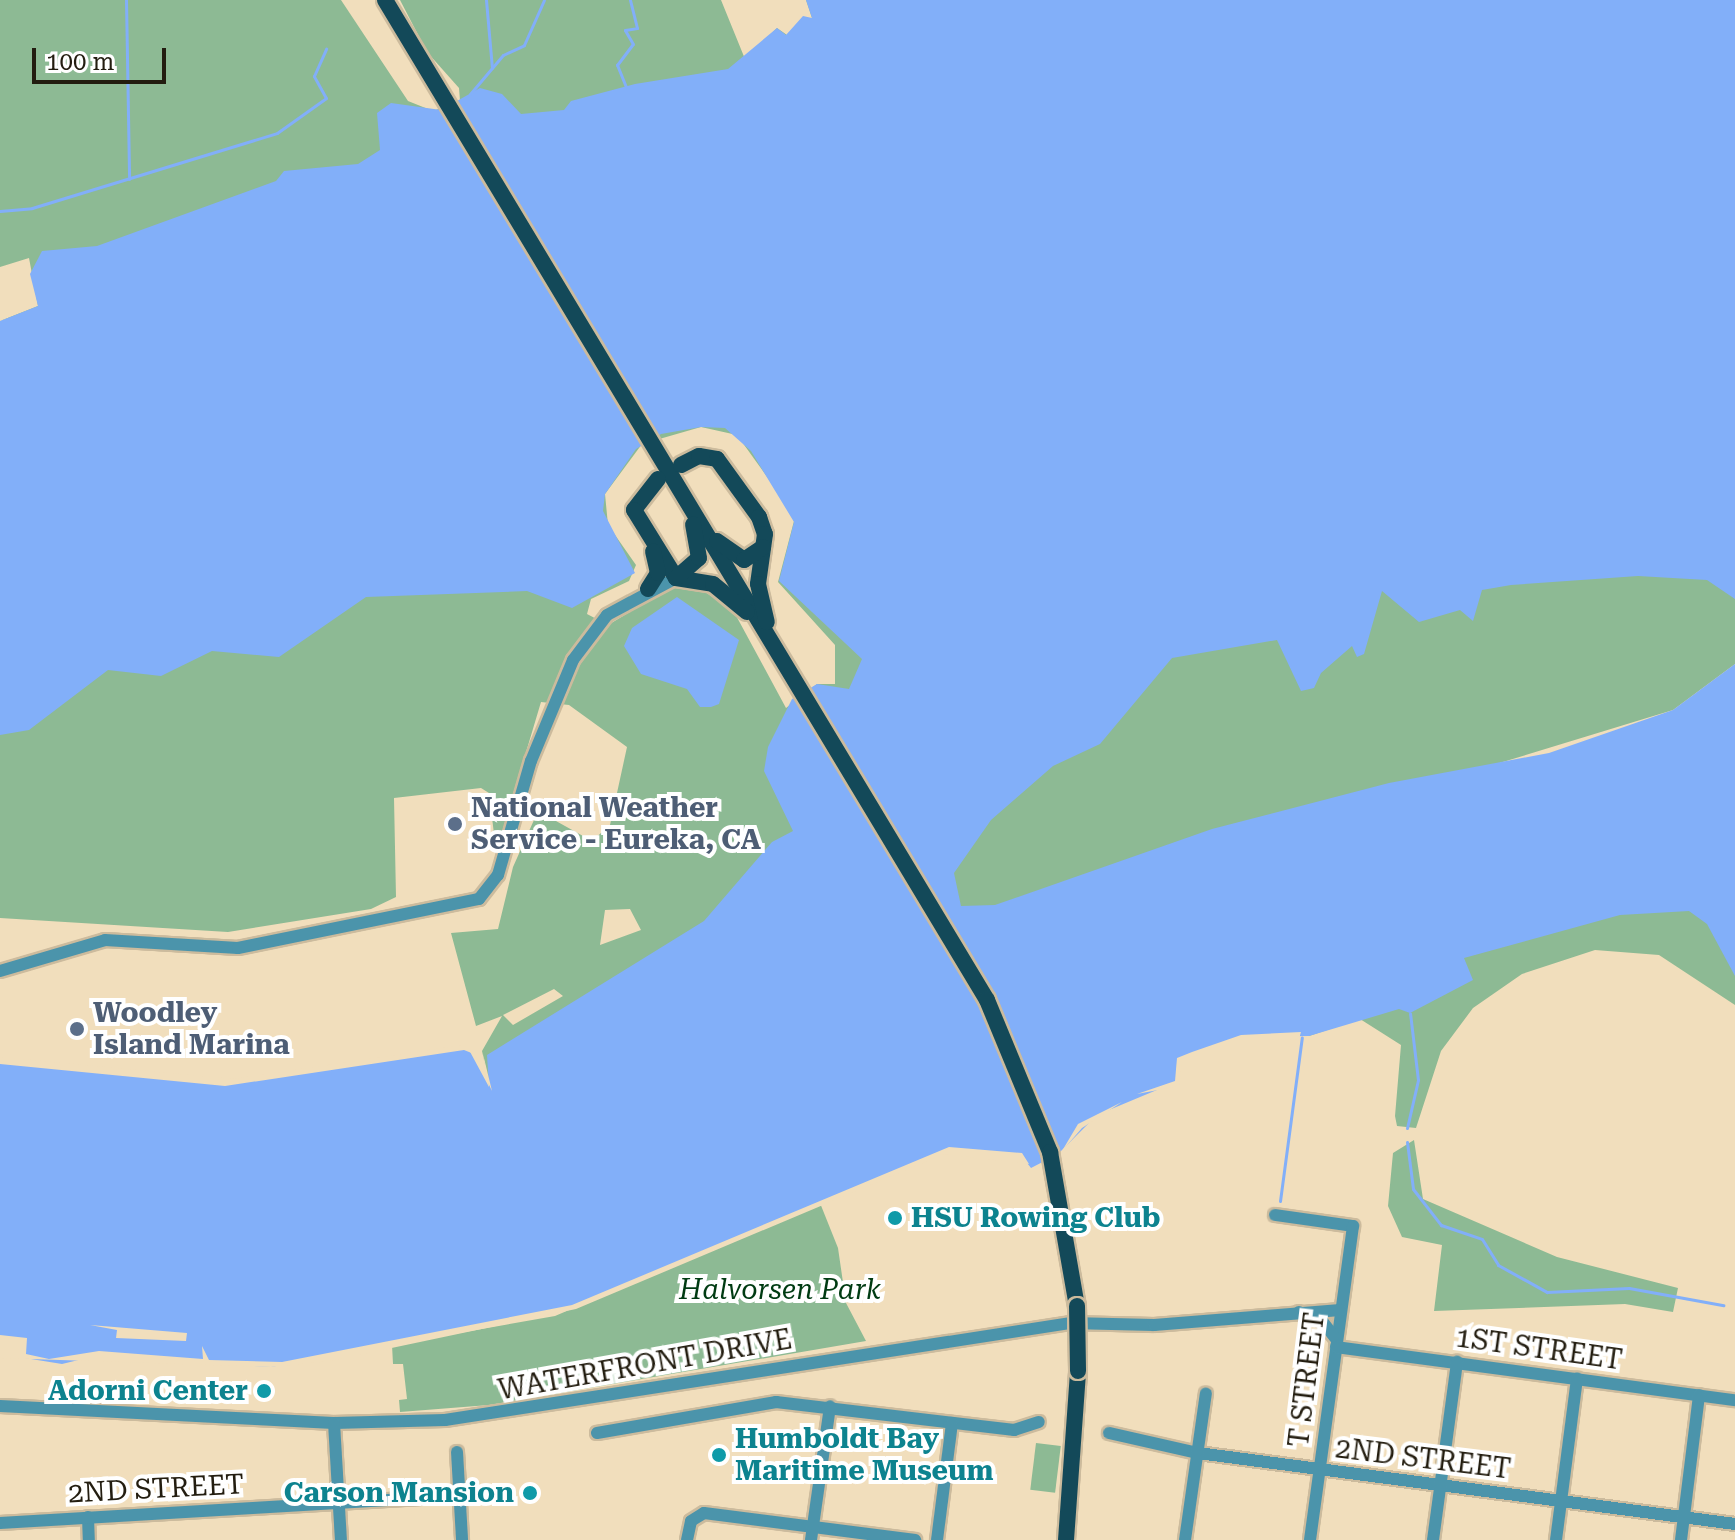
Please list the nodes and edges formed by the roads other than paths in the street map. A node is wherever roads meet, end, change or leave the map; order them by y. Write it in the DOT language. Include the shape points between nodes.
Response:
graph roads {
  1 [pos="385,0"];
  2 [pos="670,474"];
  3 [pos="699,521"];
  4 [pos="649,540"];
  5 [pos="763,547"];
  6 [pos="676,578"];
  7 [pos="648,589"];
  8 [pos="773,643"];
  9 [pos="0,971"];
  10 [pos="1275,1215"];
  11 [pos="1340,1310"];
  12 [pos="1296,1311"];
  13 [pos="1336,1344"];
  14 [pos="1457,1362"];
  15 [pos="1577,1378"];
  16 [pos="1206,1393"];
  17 [pos="1699,1395"];
  18 [pos="1735,1400"];
  19 [pos="0,1406"];
  20 [pos="830,1406"];
  21 [pos="1039,1422"];
  22 [pos="334,1423"];
  23 [pos="952,1423"];
  24 [pos="1074,1429"];
  25 [pos="597,1433"];
  26 [pos="1109,1433"];
  27 [pos="457,1452"];
  28 [pos="1198,1453"];
  29 [pos="1320,1470"];
  30 [pos="1441,1485"];
  31 [pos="459,1496"];
  32 [pos="1561,1501"];
  33 [pos="340,1502"];
  34 [pos="88,1517"];
  35 [pos="1683,1517"];
  36 [pos="0,1523"];
  37 [pos="1735,1524"];
  38 [pos="812,1533"];
  39 [pos="89,1540"];
  40 [pos="341,1540"];
  41 [pos="462,1540"];
  42 [pos="687,1540"];
  43 [pos="915,1540"];
  44 [pos="937,1540"];
  45 [pos="1056,1540"];
  46 [pos="1066,1540"];
  47 [pos="1185,1540"];
  48 [pos="1310,1540"];
  49 [pos="1433,1540"];
  50 [pos="1556,1540"];
  51 [pos="1681,1540"];
  1 -- 2 [label="main road"];
  2 -- 3 [label="main road"];
  2 -- 4 [label="main road" via="634,506"];
  2 -- 5 [label="main road" via="699,456 721,462 764,528"];
  2 -- 6 [label="main road" via="701,553"];
  3 -- 5 [label="main road" via="739,559 752,559"];
  3 -- 8 [label="main road"];
  4 -- 6 [label="main road"];
  4 -- 7 [label="main road" via="658,568"];
  5 -- 8 [label="main road" via="759,592"];
  6 -- 7 [label="street"];
  6 -- 8 [label="main road" via="728,593"];
  7 -- 9 [label="street" via="607,615 573,660 540,736 498,875 479,899 238,948 105,940"];
  8 -- 24 [label="main road, bridge" via="987,1000 1025,1080 1066,1220 1078,1371"];
  10 -- 11 [label="street, T STREET" via="1353,1226"];
  11 -- 12 [label="street, WATERFRONT DRIVE"];
  11 -- 13 [label="street, T STREET"];
  12 -- 13 [label="street" via="1322,1321"];
  12 -- 22 [label="street, WATERFRONT DRIVE" via="1164,1325 1070,1323 491,1417"];
  13 -- 14 [label="street, 1ST STREET"];
  13 -- 29 [label="street, T STREET"];
  14 -- 15 [label="street, 1ST STREET"];
  14 -- 30 [label="street"];
  15 -- 17 [label="street, 1ST STREET"];
  15 -- 32 [label="street"];
  16 -- 28 [label="street"];
  17 -- 18 [label="street, 1ST STREET"];
  17 -- 35 [label="street"];
  19 -- 22 [label="street, WATERFRONT DRIVE"];
  20 -- 23 [label="street"];
  20 -- 25 [label="street" via="748,1404"];
  20 -- 38 [label="street"];
  21 -- 23 [label="street" via="1021,1430"];
  22 -- 33 [label="street"];
  23 -- 44 [label="street"];
  24 -- 45 [label="main road"];
  24 -- 46 [label="main road"];
  26 -- 28 [label="street, 2ND STREET"];
  27 -- 31 [label="street"];
  28 -- 29 [label="street, 2ND STREET"];
  28 -- 47 [label="street"];
  29 -- 30 [label="street, 2ND STREET"];
  29 -- 48 [label="street, T STREET"];
  30 -- 32 [label="street, 2ND STREET"];
  30 -- 49 [label="street"];
  31 -- 33 [label="street, 2ND STREET"];
  31 -- 41 [label="street"];
  32 -- 35 [label="street, 2ND STREET"];
  32 -- 50 [label="street"];
  33 -- 34 [label="street, 2ND STREET"];
  33 -- 40 [label="street"];
  34 -- 36 [label="street, 2ND STREET"];
  34 -- 39 [label="street"];
  35 -- 37 [label="street, 2ND STREET"];
  35 -- 51 [label="street"];
  38 -- 42 [label="street" via="697,1516"];
  38 -- 43 [label="street"];
}
